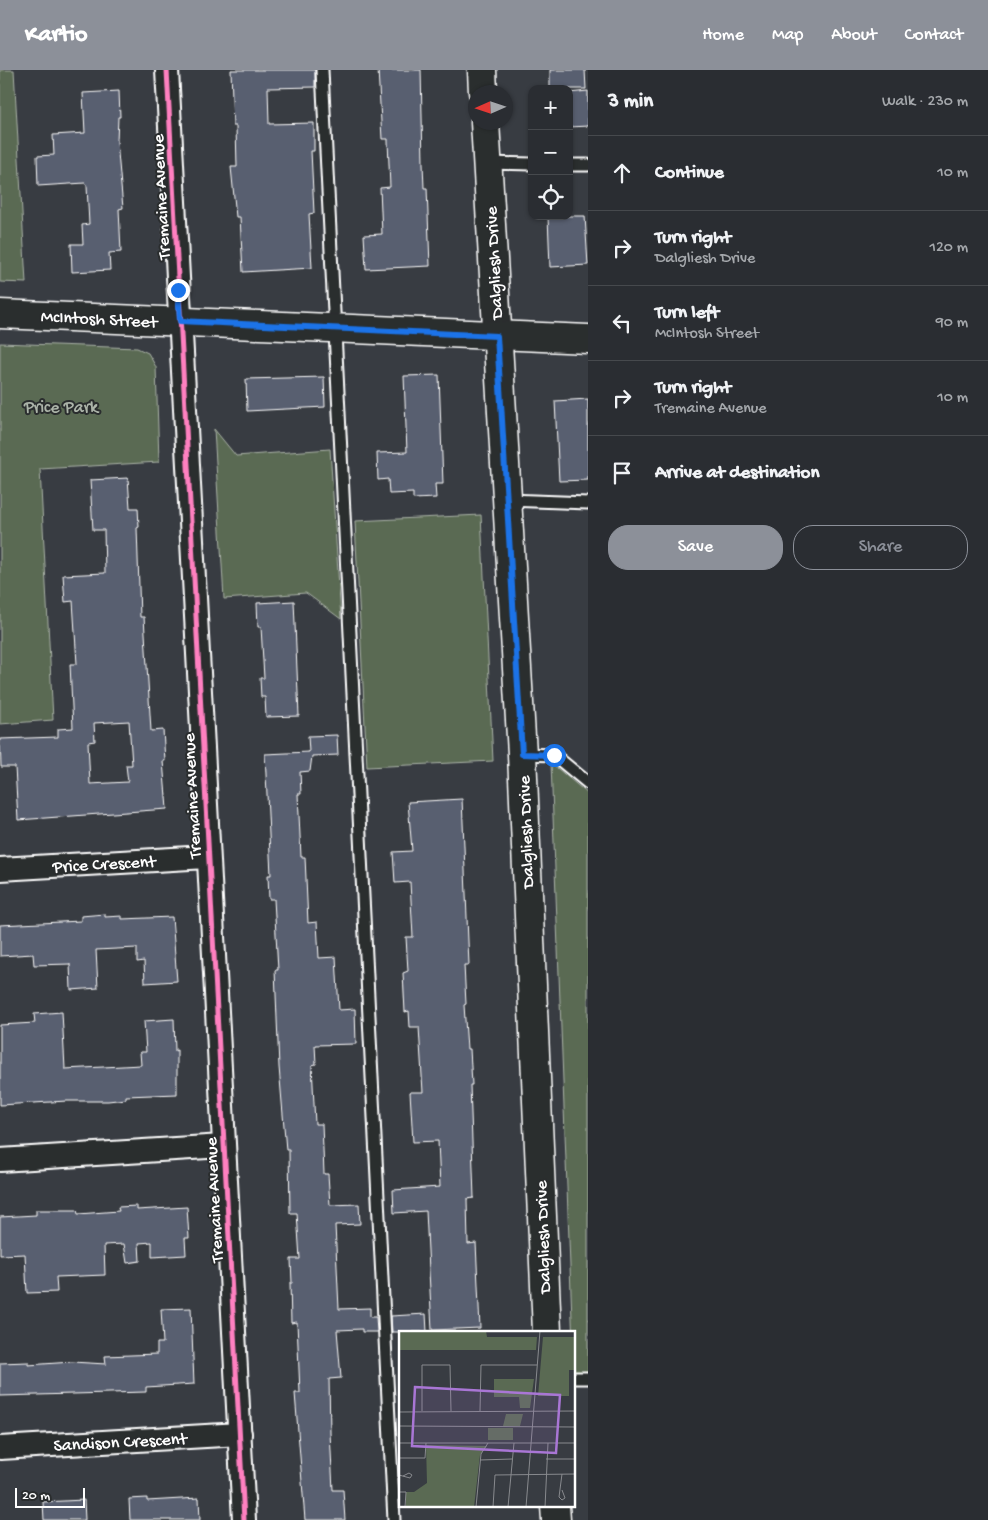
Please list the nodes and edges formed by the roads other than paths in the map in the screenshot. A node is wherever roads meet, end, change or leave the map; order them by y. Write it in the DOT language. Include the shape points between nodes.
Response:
graph roads {
  1 [pos="167,70"];
  2 [pos="322,70"];
  3 [pos="482,70"];
  4 [pos="483,85"];
  5 [pos="485,130"];
  6 [pos="487,163"];
  7 [pos="528,164"];
  8 [pos="573,165"];
  9 [pos="588,165"];
  10 [pos="0,314"];
  11 [pos="180,321"];
  12 [pos="335,327"];
  13 [pos="497,336"];
  14 [pos="588,339"];
  15 [pos="507,500"];
  16 [pos="588,503"];
  17 [pos="522,754"];
  18 [pos="588,783"];
  19 [pos="208,857"];
  20 [pos="0,869"];
  21 [pos="223,1146"];
  22 [pos="0,1160"];
  23 [pos="547,1331"];
  24 [pos="240,1434"];
  25 [pos="0,1448"];
  26 [pos="244,1520"];
  27 [pos="394,1520"];
  1 -- 11 [label="street, Tremaine Avenue"];
  2 -- 12 [label="lane"];
  3 -- 4 [label="street"];
  5 -- 6 [label="street, Dalgliesh Drive"];
  6 -- 7 [label="lane"];
  6 -- 13 [label="street, Dalgliesh Drive"];
  8 -- 9 [label="lane"];
  10 -- 11 [label="street, McIntosh Street"];
  11 -- 12 [label="street, McIntosh Street"];
  11 -- 19 [label="street, Tremaine Avenue"];
  12 -- 13 [label="street, McIntosh Street"];
  12 -- 27 [label="lane"];
  13 -- 14 [label="street, McIntosh Street"];
  13 -- 15 [label="street, Dalgliesh Drive"];
  15 -- 16 [label="lane"];
  15 -- 17 [label="street, Dalgliesh Drive"];
  17 -- 18 [label="lane" via="554,755"];
  17 -- 23 [label="street, Dalgliesh Drive"];
  19 -- 20 [label="street, Price Crescent"];
  19 -- 21 [label="street, Tremaine Avenue"];
  21 -- 22 [label="street"];
  21 -- 24 [label="street, Tremaine Avenue"];
  24 -- 25 [label="street, Sandison Crescent"];
  24 -- 26 [label="street, Tremaine Avenue"];
}
